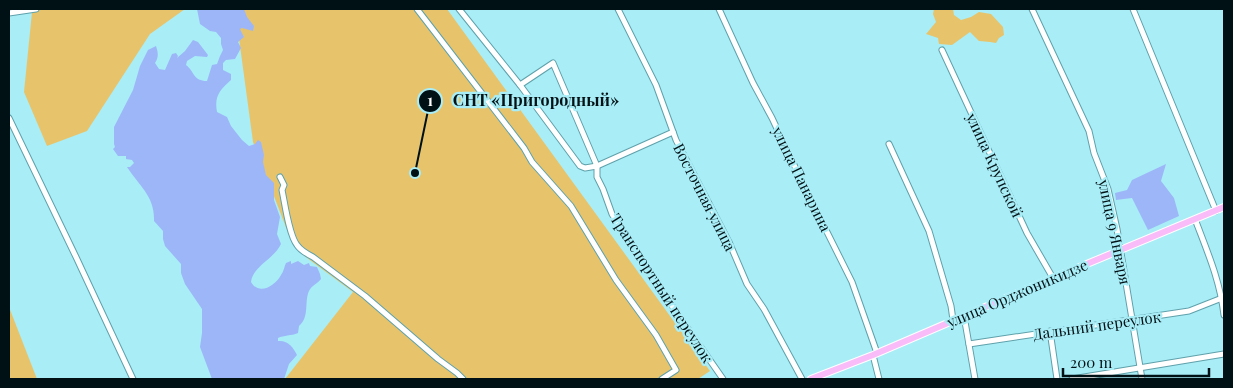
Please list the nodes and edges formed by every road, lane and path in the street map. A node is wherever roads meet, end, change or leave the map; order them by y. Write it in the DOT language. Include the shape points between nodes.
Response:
graph roads {
  1 [pos="36,9"];
  2 [pos="417,9"];
  3 [pos="459,9"];
  4 [pos="618,9"];
  5 [pos="719,9"];
  6 [pos="1032,9"];
  7 [pos="1133,9"];
  8 [pos="9,13"];
  9 [pos="942,50"];
  10 [pos="520,85"];
  11 [pos="9,118"];
  12 [pos="673,132"];
  13 [pos="889,144"];
  14 [pos="597,166"];
  15 [pos="280,178"];
  16 [pos="1224,207"];
  17 [pos="1216,211"];
  18 [pos="1195,219"];
  19 [pos="1120,250"];
  20 [pos="1053,278"];
  21 [pos="1222,298"];
  22 [pos="1224,306"];
  23 [pos="1224,315"];
  24 [pos="964,316"];
  25 [pos="953,320"];
  26 [pos="1132,320"];
  27 [pos="1050,332"];
  28 [pos="969,344"];
  29 [pos="875,354"];
  30 [pos="1224,354"];
  31 [pos="1140,368"];
  32 [pos="133,379"];
  33 [pos="463,379"];
  34 [pos="662,379"];
  35 [pos="723,379"];
  36 [pos="802,379"];
  37 [pos="810,379"];
  38 [pos="879,379"];
  39 [pos="975,379"];
  40 [pos="1057,379"];
  41 [pos="1072,379"];
  42 [pos="1142,379"];
  1 -- 8 [label="street"];
  2 -- 34 [label="street" via="532,162 571,206 676,370"];
  3 -- 10 [label="street"];
  4 -- 12 [label="street, Восточная улица" via="656,85"];
  5 -- 29 [label="street, улица Панарина" via="852,282"];
  6 -- 19 [label="street, улица 9 Января" via="1089,131 1108,189"];
  7 -- 17 [label="street"];
  9 -- 20 [label="street, улица Крупской" via="1027,233"];
  10 -- 14 [label="street" via="580,166"];
  10 -- 14 [label="street, Транспортный переулок" via="552,63"];
  11 -- 32 [label="street"];
  12 -- 14 [label="street"];
  12 -- 36 [label="street, Восточная улица" via="747,284"];
  13 -- 25 [label="street" via="929,231"];
  14 -- 35 [label="street, Транспортный переулок" via="597,177 626,238"];
  15 -- 33 [label="street" via="296,245 365,296"];
  16 -- 17 [label="main road, улица Орджоникидзе"];
  17 -- 18 [label="main road, улица Орджоникидзе"];
  18 -- 19 [label="main road, улица Орджоникидзе"];
  18 -- 21 [label="street"];
  19 -- 20 [label="main road, улица Орджоникидзе"];
  19 -- 26 [label="street, улица 9 Января"];
  20 -- 24 [label="main road, улица Орджоникидзе"];
  21 -- 22 [label="street"];
  21 -- 26 [label="street, Дальний переулок" via="1189,312"];
  22 -- 23 [label="street"];
  24 -- 25 [label="main road, улица Орджоникидзе"];
  24 -- 28 [label="street"];
  25 -- 29 [label="main road, улица Орджоникидзе"];
  26 -- 27 [label="street, Дальний переулок"];
  26 -- 31 [label="street, улица 9 Января"];
  27 -- 28 [label="street, Дальний переулок"];
  27 -- 40 [label="street"];
  28 -- 39 [label="street"];
  29 -- 37 [label="main road, улица Орджоникидзе"];
  29 -- 38 [label="street, улица Панарина"];
  30 -- 31 [label="street"];
  31 -- 41 [label="street"];
  31 -- 42 [label="street, улица 9 Января"];
}
